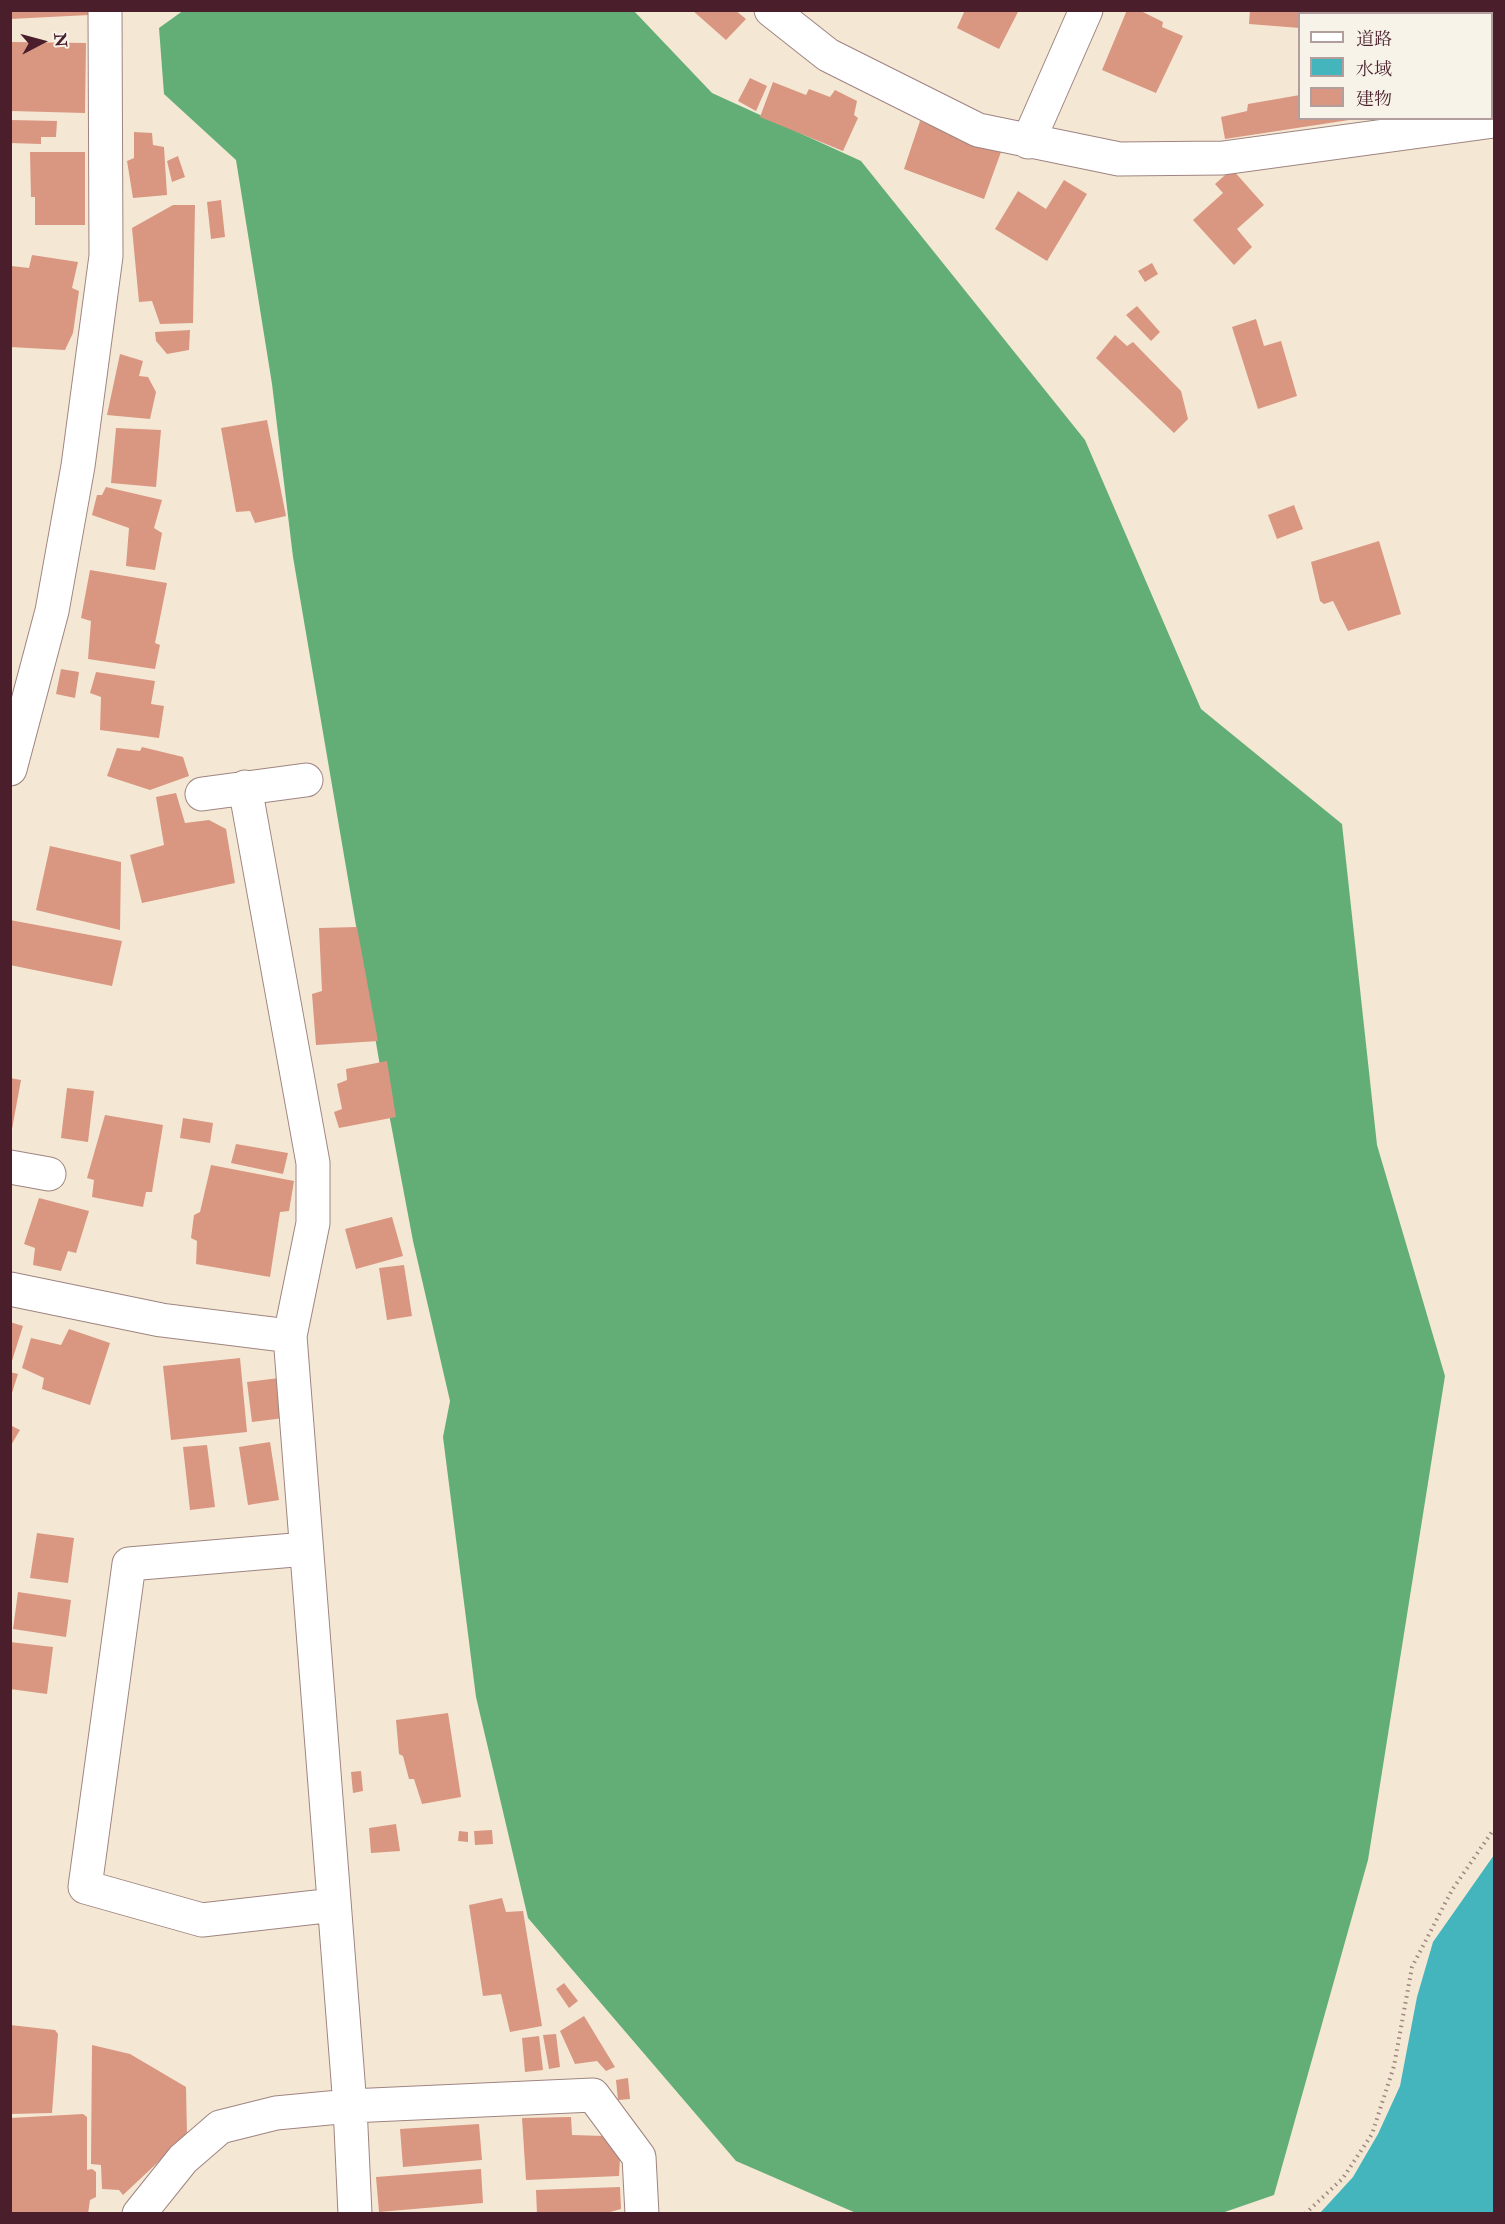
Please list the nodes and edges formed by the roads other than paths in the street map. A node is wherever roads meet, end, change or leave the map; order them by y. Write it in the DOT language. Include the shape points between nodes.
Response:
graph roads {
  1 [pos="105,10"];
  2 [pos="771,10"];
  3 [pos="1086,10"];
  4 [pos="1494,122"];
  5 [pos="1028,141"];
  6 [pos="10,769"];
  7 [pos="306,780"];
  8 [pos="245,787"];
  9 [pos="201,794"];
  10 [pos="10,1167"];
  11 [pos="49,1174"];
  12 [pos="10,1289"];
  13 [pos="290,1336"];
  14 [pos="306,1549"];
  15 [pos="334,1905"];
  16 [pos="350,2106"];
  17 [pos="139,2214"];
  18 [pos="355,2214"];
  19 [pos="642,2214"];
  1 -- 6 [label="street" via="106,256 78,466 52,611"];
  2 -- 5 [label="street" via="828,55 978,130"];
  3 -- 5 [label="street"];
  4 -- 5 [label="street" via="1223,158 1119,159"];
  7 -- 8 [label="street"];
  8 -- 9 [label="street"];
  8 -- 13 [label="street" via="313,1163 313,1223"];
  10 -- 11 [label="street"];
  12 -- 13 [label="street" via="161,1320"];
  13 -- 14 [label="street"];
  14 -- 15 [label="street"];
  14 -- 15 [label="street" via="129,1564 85,1887 202,1920"];
  15 -- 16 [label="street"];
  16 -- 17 [label="street" via="276,2113 220,2127 183,2159"];
  16 -- 18 [label="street"];
  16 -- 19 [label="street" via="593,2095 639,2157"];
}
